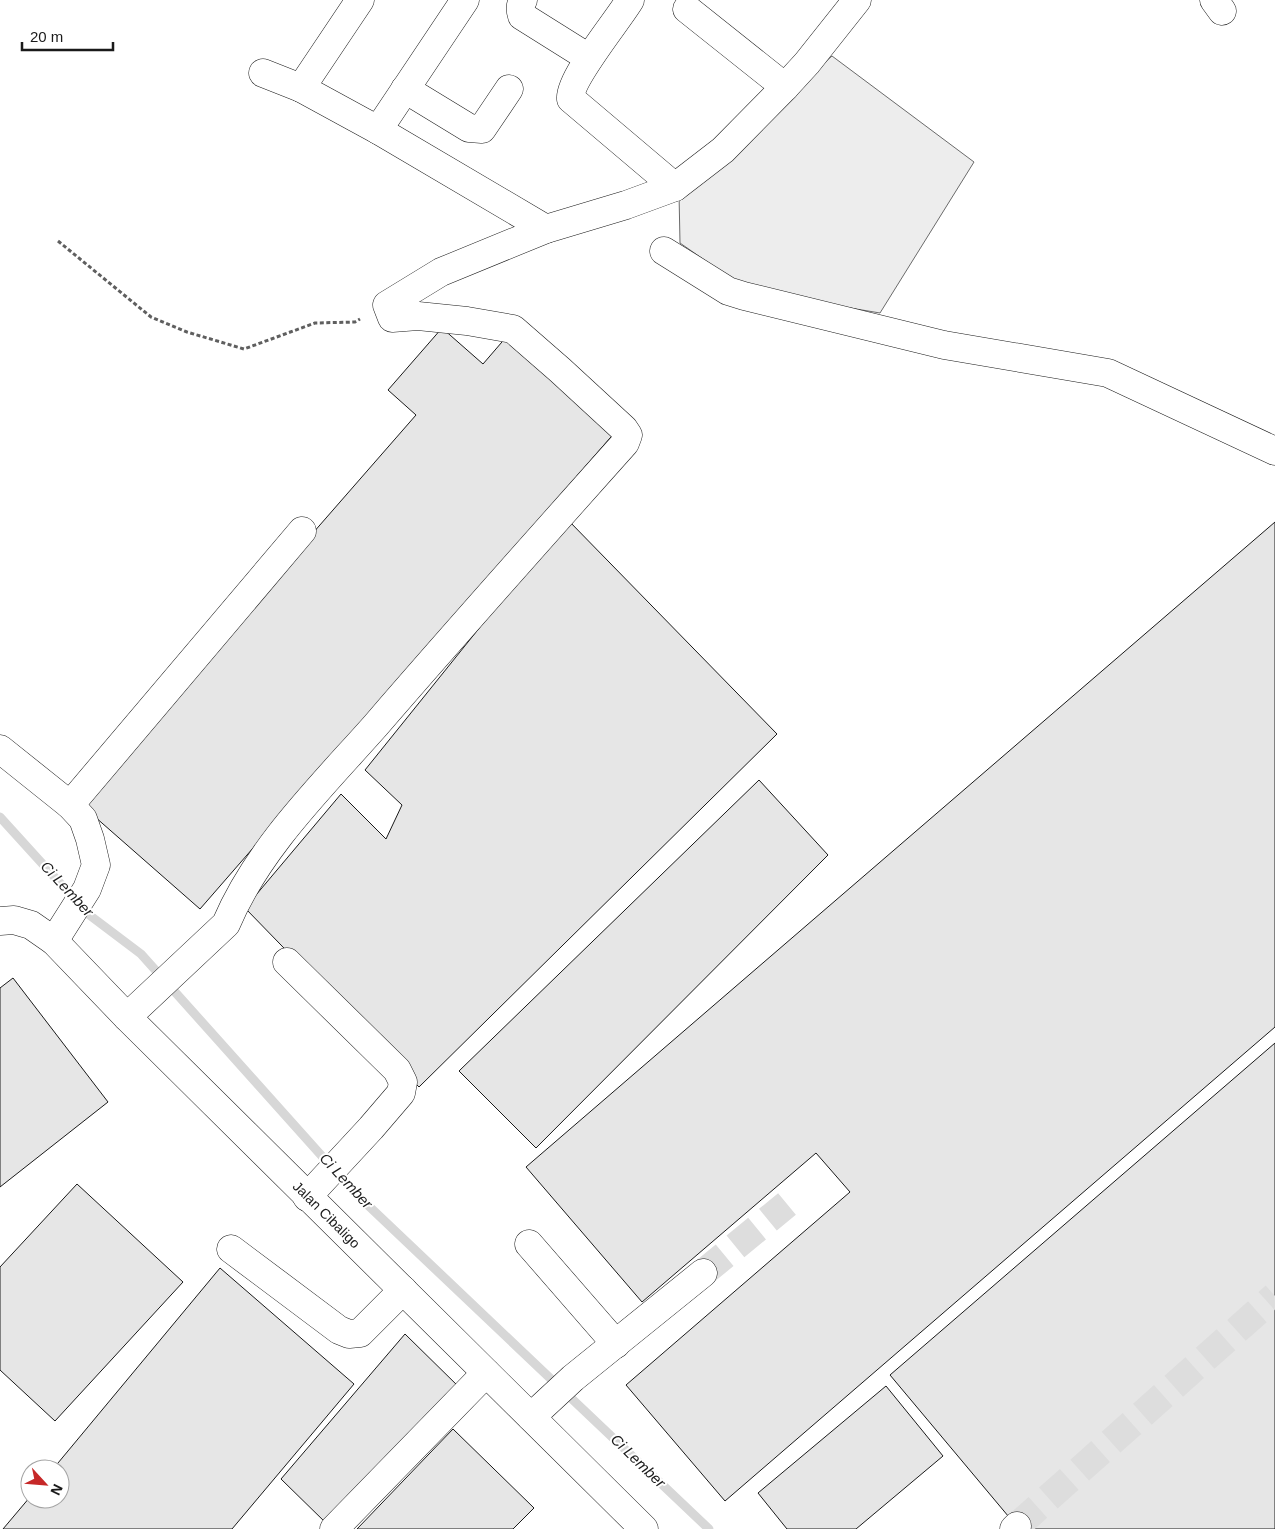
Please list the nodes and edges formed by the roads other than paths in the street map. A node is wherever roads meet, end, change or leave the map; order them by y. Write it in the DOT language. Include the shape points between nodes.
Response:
graph roads {
  1 [pos="360,0"];
  2 [pos="465,0"];
  3 [pos="523,0"];
  4 [pos="630,0"];
  5 [pos="858,0"];
  6 [pos="687,9"];
  7 [pos="589,58"];
  8 [pos="263,73"];
  9 [pos="785,86"];
  10 [pos="301,88"];
  11 [pos="509,89"];
  12 [pos="405,90"];
  13 [pos="378,130"];
  14 [pos="674,187"];
  15 [pos="546,229"];
  16 [pos="664,251"];
  17 [pos="1275,451"];
  18 [pos="302,531"];
  19 [pos="0,749"];
  20 [pos="70,805"];
  21 [pos="0,921"];
  22 [pos="61,930"];
  23 [pos="287,962"];
  24 [pos="127,1018"];
  25 [pos="308,1197"];
  26 [pos="529,1244"];
  27 [pos="231,1249"];
  28 [pos="703,1273"];
  29 [pos="403,1290"];
  30 [pos="616,1344"];
  31 [pos="486,1373"];
  32 [pos="531,1417"];
  33 [pos="334,1529"];
  34 [pos="644,1529"];
  1 -- 10 [label="street"];
  2 -- 12 [label="street"];
  3 -- 7 [label="street" via="522,16"];
  4 -- 7 [label="street"];
  5 -- 9 [label="street"];
  6 -- 9 [label="street"];
  7 -- 14 [label="street" via="571,92 571,99"];
  8 -- 10 [label="street"];
  9 -- 14 [label="street" via="723,150"];
  10 -- 13 [label="street"];
  11 -- 12 [label="street" via="482,129 477,130"];
  12 -- 13 [label="street"];
  13 -- 15 [label="street"];
  14 -- 15 [label="street"];
  15 -- 24 [label="street" via="441,272 388,305 392,318 418,316 512,329 624,429 628,435 625,444 278,836 234,905 226,924"];
  16 -- 17 [label="street" via="728,291 744,296 944,345 1108,373"];
  18 -- 20 [label="street"];
  19 -- 20 [label="street"];
  20 -- 22 [label="street" via="82,819 96,866 87,889"];
  21 -- 22 [label="street, Jalan Cibaligo" via="14,920"];
  22 -- 24 [label="street, Jalan Cibaligo"];
  23 -- 25 [label="street" via="398,1070 404,1082 401,1093"];
  24 -- 25 [label="street, Jalan Cibaligo"];
  25 -- 29 [label="street, Jalan Cibaligo"];
  26 -- 30 [label="street"];
  27 -- 29 [label="street" via="339,1330 349,1334 360,1333"];
  28 -- 30 [label="street"];
  29 -- 31 [label="street, Jalan Cibaligo"];
  30 -- 32 [label="street"];
  31 -- 32 [label="street, Jalan Cibaligo"];
  31 -- 33 [label="street"];
  32 -- 34 [label="street, Jalan Cibaligo"];
}
